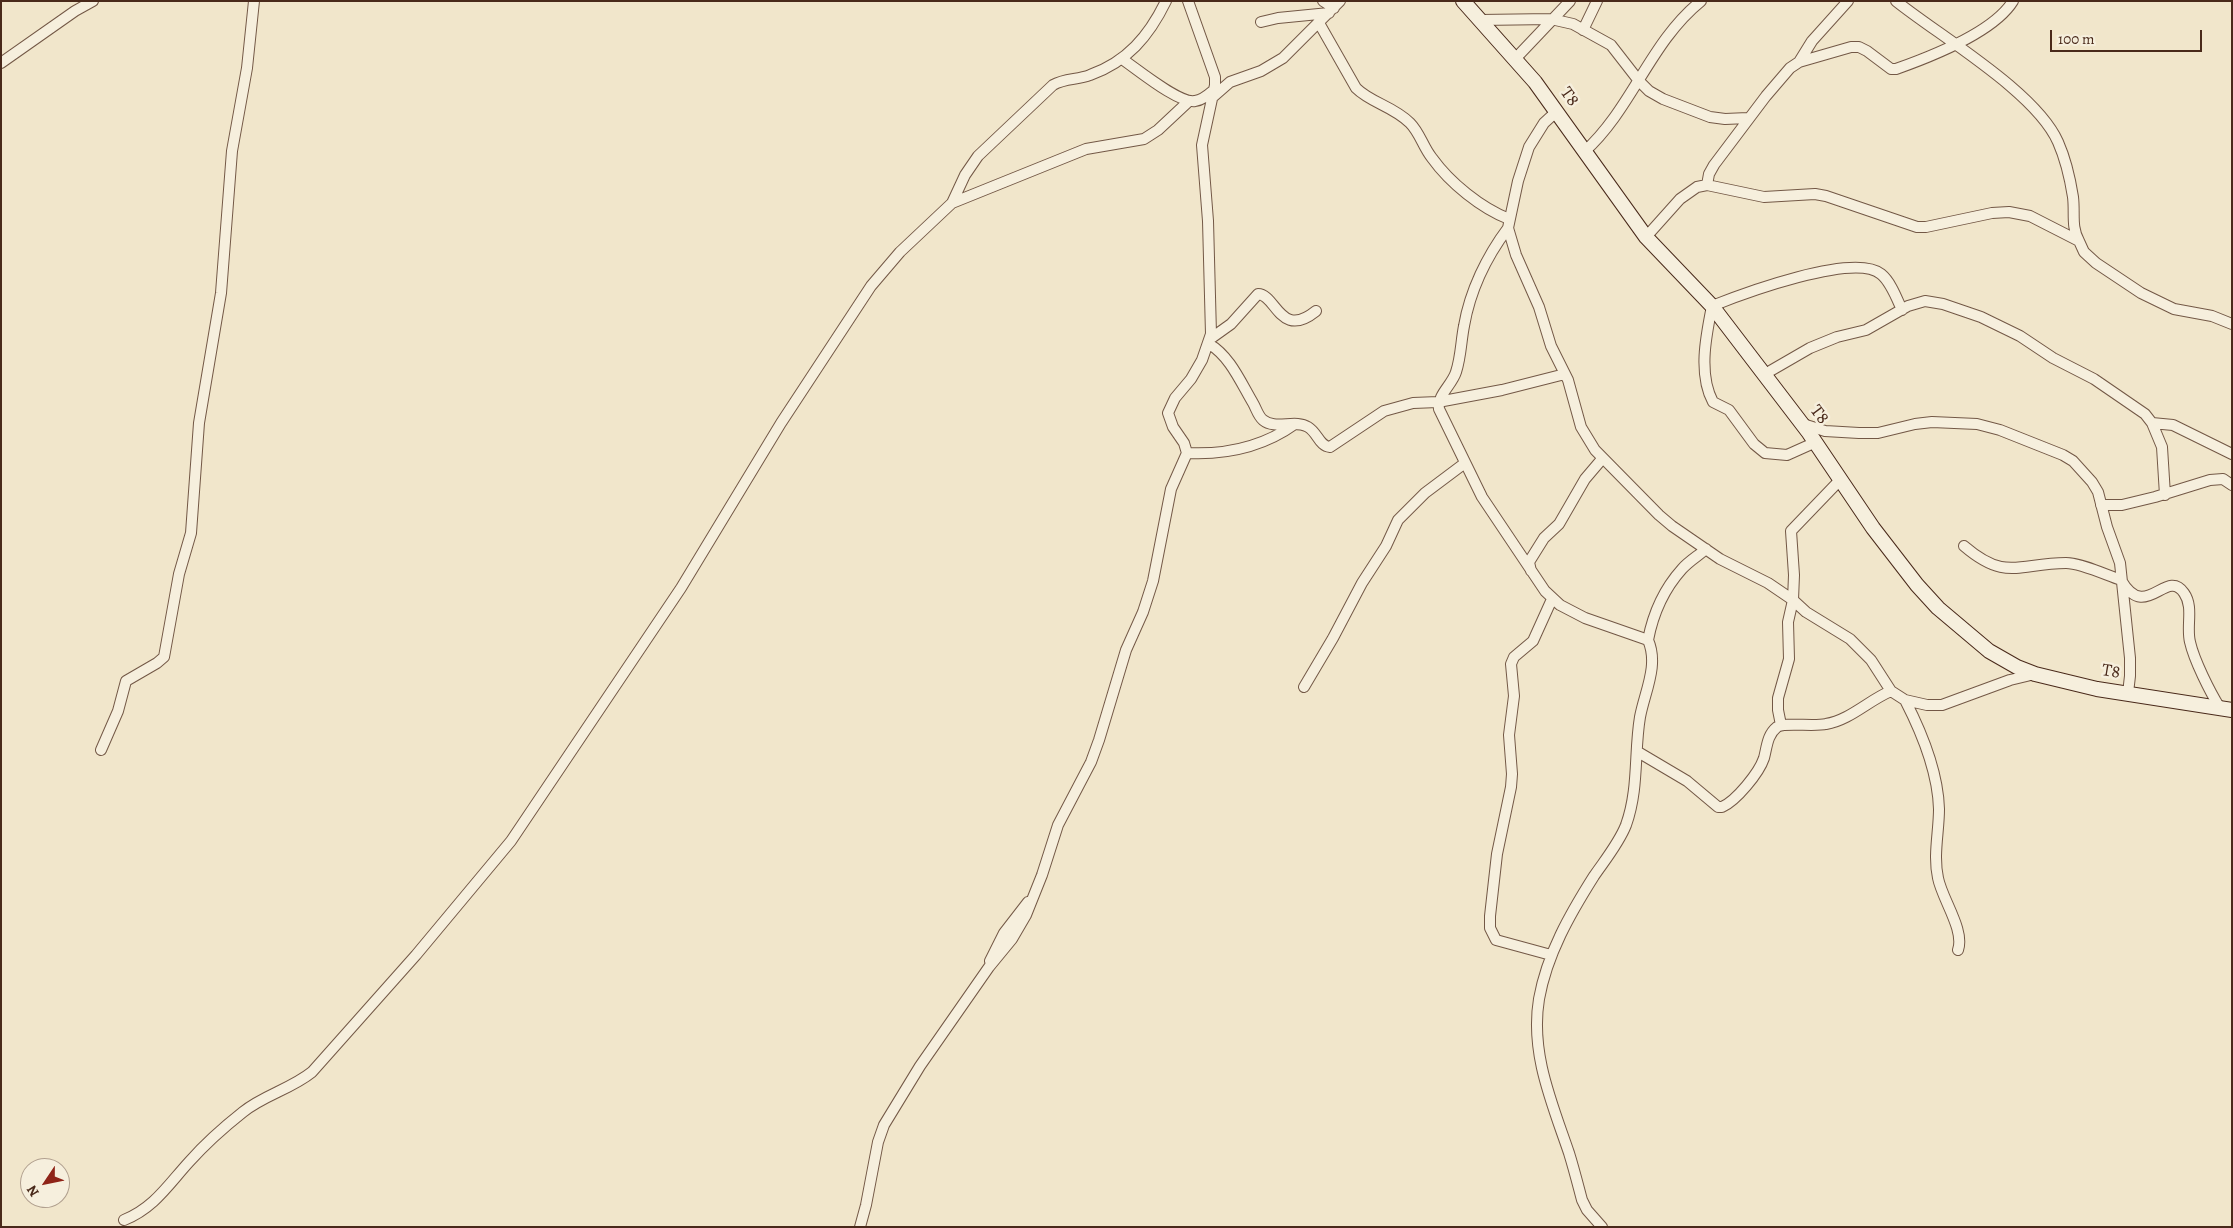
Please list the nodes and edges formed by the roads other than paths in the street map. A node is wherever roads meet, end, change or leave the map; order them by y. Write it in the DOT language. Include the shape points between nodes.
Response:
graph roads {
  1 [pos="93,1"];
  2 [pos="254,1"];
  3 [pos="1166,1"];
  4 [pos="1188,1"];
  5 [pos="1323,1"];
  6 [pos="1463,1"];
  7 [pos="1570,1"];
  8 [pos="1597,1"];
  9 [pos="1701,1"];
  10 [pos="1848,1"];
  11 [pos="1896,1"];
  12 [pos="2012,1"];
  13 [pos="1335,7"];
  14 [pos="1551,19"];
  15 [pos="1480,20"];
  16 [pos="1261,22"];
  17 [pos="1320,23"];
  18 [pos="1583,30"];
  19 [pos="1955,44"];
  20 [pos="1122,59"];
  21 [pos="1515,59"];
  22 [pos="1799,62"];
  23 [pos="1,63"];
  24 [pos="1639,81"];
  25 [pos="1214,92"];
  26 [pos="1193,101"];
  27 [pos="1556,112"];
  28 [pos="1748,118"];
  29 [pos="1207,120"];
  30 [pos="1584,152"];
  31 [pos="1707,185"];
  32 [pos="952,203"];
  33 [pos="1509,223"];
  34 [pos="1646,237"];
  35 [pos="2079,241"];
  36 [pos="1712,306"];
  37 [pos="1902,310"];
  38 [pos="1316,311"];
  39 [pos="2232,324"];
  40 [pos="1209,342"];
  41 [pos="1565,374"];
  42 [pos="1764,374"];
  43 [pos="1438,402"];
  44 [pos="2152,423"];
  45 [pos="1296,424"];
  46 [pos="1802,424"];
  47 [pos="1816,442"];
  48 [pos="1187,453"];
  49 [pos="2232,454"];
  50 [pos="1602,459"];
  51 [pos="1465,463"];
  52 [pos="1840,480"];
  53 [pos="2231,482"];
  54 [pos="2165,495"];
  55 [pos="2101,505"];
  56 [pos="1964,546"];
  57 [pos="1706,549"];
  58 [pos="1532,571"];
  59 [pos="2121,580"];
  60 [pos="1552,598"];
  61 [pos="1792,600"];
  62 [pos="1648,640"];
  63 [pos="2035,674"];
  64 [pos="1304,688"];
  65 [pos="1891,691"];
  66 [pos="2128,694"];
  67 [pos="1905,700"];
  68 [pos="2226,709"];
  69 [pos="1781,725"];
  70 [pos="101,750"];
  71 [pos="1638,752"];
  72 [pos="1958,950"];
  73 [pos="1550,955"];
  74 [pos="124,1220"];
  75 [pos="860,1227"];
  76 [pos="1602,1227"];
  1 -- 23 [label="street" via="75,10"];
  2 -- 70 [label="street" via="247,68 232,151 221,293 199,423 191,533 171,609 164,657 126,681 118,711"];
  3 -- 20 [label="street" via="1143,40"];
  4 -- 25 [label="street" via="1215,76"];
  5 -- 13 [label="street"];
  6 -- 15 [label="street, T8"];
  7 -- 14 [label="street"];
  8 -- 18 [label="street"];
  9 -- 24 [label="street" via="1675,24"];
  10 -- 22 [label="street"];
  11 -- 19 [label="street"];
  12 -- 19 [label="street" via="1997,19"];
  13 -- 16 [label="street"];
  13 -- 17 [label="street"];
  14 -- 15 [label="street"];
  14 -- 18 [label="street"];
  14 -- 21 [label="street"];
  15 -- 21 [label="street, T8"];
  17 -- 25 [label="street" via="1283,58"];
  17 -- 33 [label="street" via="1356,88 1386,104 1409,122 1433,160 1474,200"];
  18 -- 24 [label="street" via="1611,45"];
  19 -- 22 [label="street" via="1896,69 1859,47"];
  19 -- 35 [label="street" via="2018,93 2050,126 2067,166 2074,232"];
  20 -- 26 [label="street" via="1172,94"];
  20 -- 32 [label="street" via="1090,76 1060,81 1046,90 978,156"];
  21 -- 27 [label="street, T8"];
  22 -- 28 [label="street" via="1779,79"];
  24 -- 28 [label="street" via="1678,106 1725,119"];
  24 -- 30 [label="street" via="1610,123"];
  25 -- 26 [label="street"];
  25 -- 29 [label="street"];
  26 -- 29 [label="street"];
  26 -- 32 [label="street" via="1144,139 1086,149"];
  27 -- 30 [label="street, T8"];
  27 -- 33 [label="street" via="1544,123 1529,147"];
  28 -- 31 [label="street" via="1714,165"];
  29 -- 40 [label="street" via="1202,145 1208,221"];
  30 -- 34 [label="street, T8"];
  31 -- 34 [label="street" via="1687,192"];
  31 -- 35 [label="street" via="1764,198 1826,196 1917,227 1992,212 2009,212 2030,216"];
  32 -- 74 [label="street" via="895,257 862,299 730,505 681,588 510,841 478,882 312,1072 242,1112 198,1153 156,1201 141,1213"];
  33 -- 41 [label="street" via="1516,255"];
  33 -- 43 [label="street" via="1476,284 1464,324 1456,372"];
  34 -- 36 [label="street, T8"];
  35 -- 39 [label="street" via="2084,252 2096,263 2141,293 2174,309 2212,316"];
  36 -- 37 [label="street" via="1775,283 1832,271 1864,269 1880,273"];
  36 -- 42 [label="street, T8"];
  36 -- 47 [label="street" via="1706,340 1706,385 1713,402 1729,410 1754,444 1765,453 1787,455"];
  37 -- 42 [label="street" via="1866,330 1810,348"];
  37 -- 44 [label="street" via="1916,303 1932,301 1981,317 2094,379 2145,414"];
  38 -- 40 [label="street" via="1301,320 1293,320 1258,294 1231,324"];
  40 -- 45 [label="street" via="1225,358 1262,419 1275,424"];
  40 -- 48 [label="street" via="1197,370 1169,406 1169,419"];
  41 -- 43 [label="street"];
  41 -- 50 [label="street" via="1581,427"];
  42 -- 46 [label="street, T8"];
  43 -- 45 [label="street" via="1413,403 1378,414 1330,447 1320,442 1306,426"];
  43 -- 51 [label="street" via="1444,424"];
  44 -- 49 [label="street" via="2173,426"];
  44 -- 54 [label="street" via="2162,447"];
  45 -- 48 [label="street" via="1270,439 1236,451"];
  46 -- 47 [label="street, T8"];
  46 -- 55 [label="street" via="1825,431 1859,433 1878,433 1932,422 1989,426 2072,461 2092,482"];
  47 -- 52 [label="street, T8"];
  48 -- 75 [label="street" via="1171,489 1153,581 1126,650 1106,720 1090,762 1058,825 1026,916 920,1066 884,1125"];
  50 -- 57 [label="street" via="1659,515"];
  50 -- 58 [label="street" via="1585,479 1559,524 1534,553 1529,562"];
  51 -- 58 [label="street" via="1487,507"];
  51 -- 64 [label="street" via="1425,493 1398,520"];
  52 -- 61 [label="street" via="1791,531"];
  52 -- 63 [label="street, T8" via="1878,535 1938,608 1989,651"];
  53 -- 54 [label="street" via="2210,480"];
  54 -- 55 [label="street" via="2122,505"];
  55 -- 59 [label="street" via="2120,563"];
  56 -- 59 [label="street" via="1987,563 2001,567 2028,568 2066,563"];
  57 -- 61 [label="street"];
  57 -- 62 [label="street" via="1682,568 1674,579 1652,620"];
  58 -- 60 [label="street"];
  59 -- 66 [label="street" via="2130,658"];
  59 -- 68 [label="street" via="2128,592 2140,597 2169,586 2184,592 2189,604 2190,643 2207,684"];
  60 -- 62 [label="street" via="1585,618"];
  60 -- 73 [label="street" via="1533,641 1514,657 1511,664 1514,696 1509,735 1512,787 1497,854 1490,916 1490,928 1496,940"];
  61 -- 65 [label="street" via="1861,648"];
  61 -- 69 [label="street" via="1788,622 1789,659 1778,698"];
  62 -- 71 [label="street" via="1653,662 1640,717"];
  63 -- 66 [label="street, T8"];
  63 -- 67 [label="street" via="1942,705"];
  65 -- 67 [label="street"];
  65 -- 69 [label="street" via="1840,720 1811,726"];
  66 -- 68 [label="street, T8"];
  67 -- 72 [label="street" via="1919,728 1937,784 1938,878 1942,896 1960,937"];
  69 -- 71 [label="street" via="1769,738 1758,770 1736,797 1722,808 1688,781"];
  71 -- 73 [label="street" via="1626,825"];
  73 -- 76 [label="street" via="1539,1001 1540,1058 1582,1200"];
}
